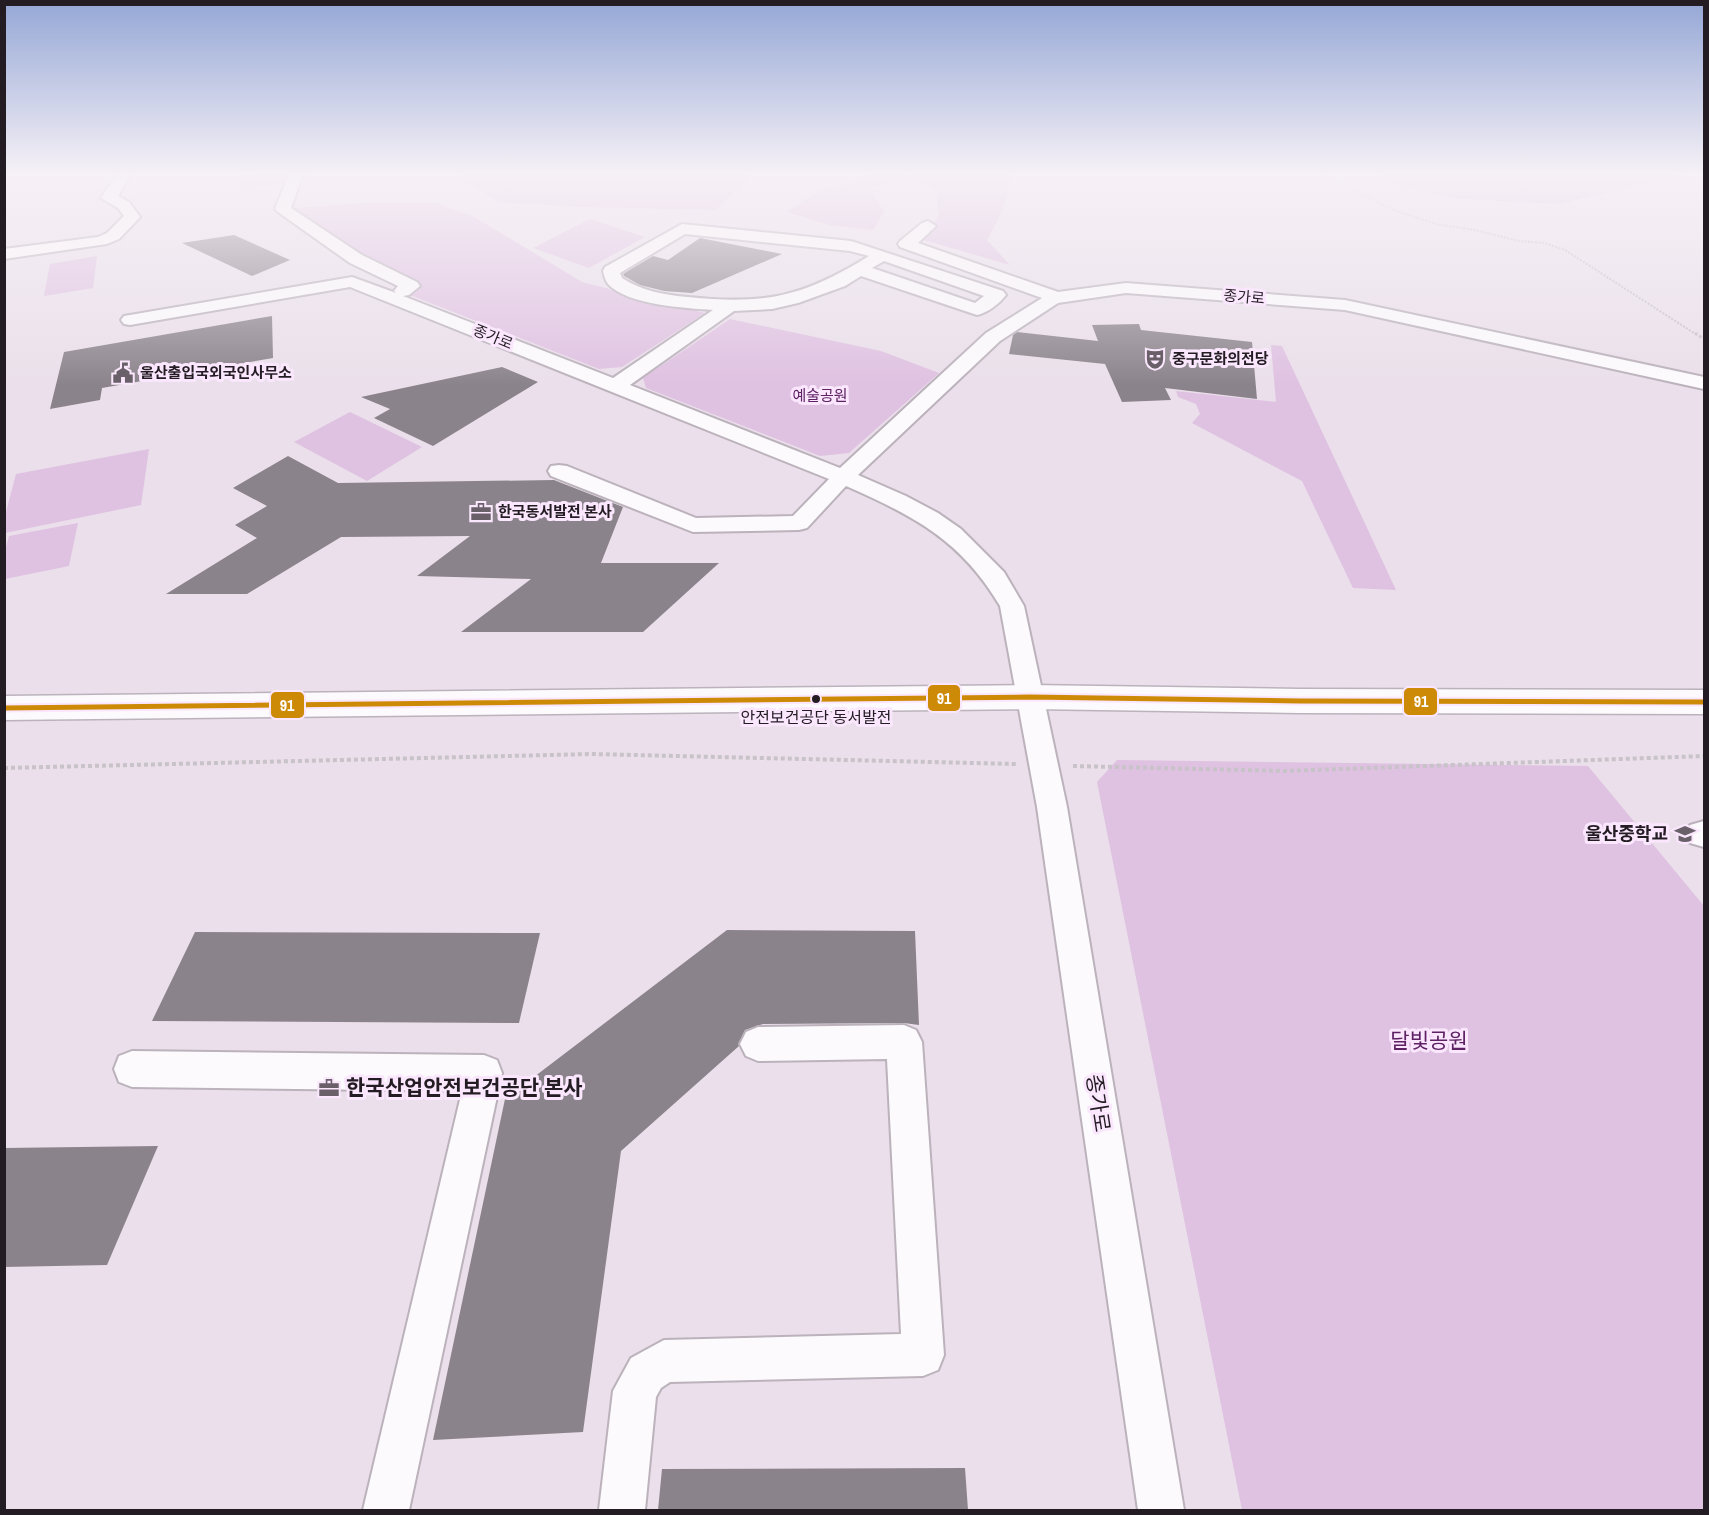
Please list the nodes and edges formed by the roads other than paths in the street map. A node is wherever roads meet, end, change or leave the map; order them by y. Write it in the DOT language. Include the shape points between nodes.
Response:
graph roads {
  1 [pos="81,245"];
  2 [pos="335,245"];
  3 [pos="657,245"];
  4 [pos="837,245"];
  5 [pos="908,245"];
  6 [pos="4,254"];
  7 [pos="882,255"];
  8 [pos="861,270"];
  9 [pos="1059,297"];
  10 [pos="394,298"];
  11 [pos="730,306"];
  12 [pos="130,320"];
  13 [pos="1704,383"];
  14 [pos="615,386"];
  15 [pos="559,471"];
  16 [pos="843,477"];
  17 [pos="1030,697"];
  18 [pos="1704,702"];
  19 [pos="4,708"];
  20 [pos="758,1044"];
  21 [pos="132,1069"];
  22 [pos="386,1510"];
  23 [pos="622,1510"];
  24 [pos="1161,1510"];
  1 -- 6 [label="street"];
  2 -- 10 [label="street" via="411,286"];
  3 -- 11 [label="street" via="611,272 613,282 655,297"];
  4 -- 7 [label="street"];
  5 -- 9 [label="street"];
  7 -- 8 [label="street"];
  7 -- 8 [label="street" via="997,295 977,310"];
  8 -- 11 [label="street" via="792,299"];
  9 -- 13 [label="street, 종가로" via="1126,288 1345,305"];
  9 -- 16 [label="street, 종가로" via="993,337"];
  10 -- 12 [label="street, 종가로" via="352,282"];
  10 -- 14 [label="street, 종가로"];
  11 -- 14 [label="street"];
  14 -- 16 [label="street, 종가로"];
  15 -- 16 [label="street" via="693,525 799,523"];
  16 -- 17 [label="street, 종가로" via="930,518 953,534 995,578 1012,606"];
  17 -- 18 [label="main road"];
  17 -- 19 [label="main road"];
  17 -- 24 [label="street, 종가로" via="1052,807"];
  20 -- 23 [label="street" via="904,1042 923,1355 664,1360 646,1373 635,1391"];
  21 -- 22 [label="street" via="484,1073"];
}
